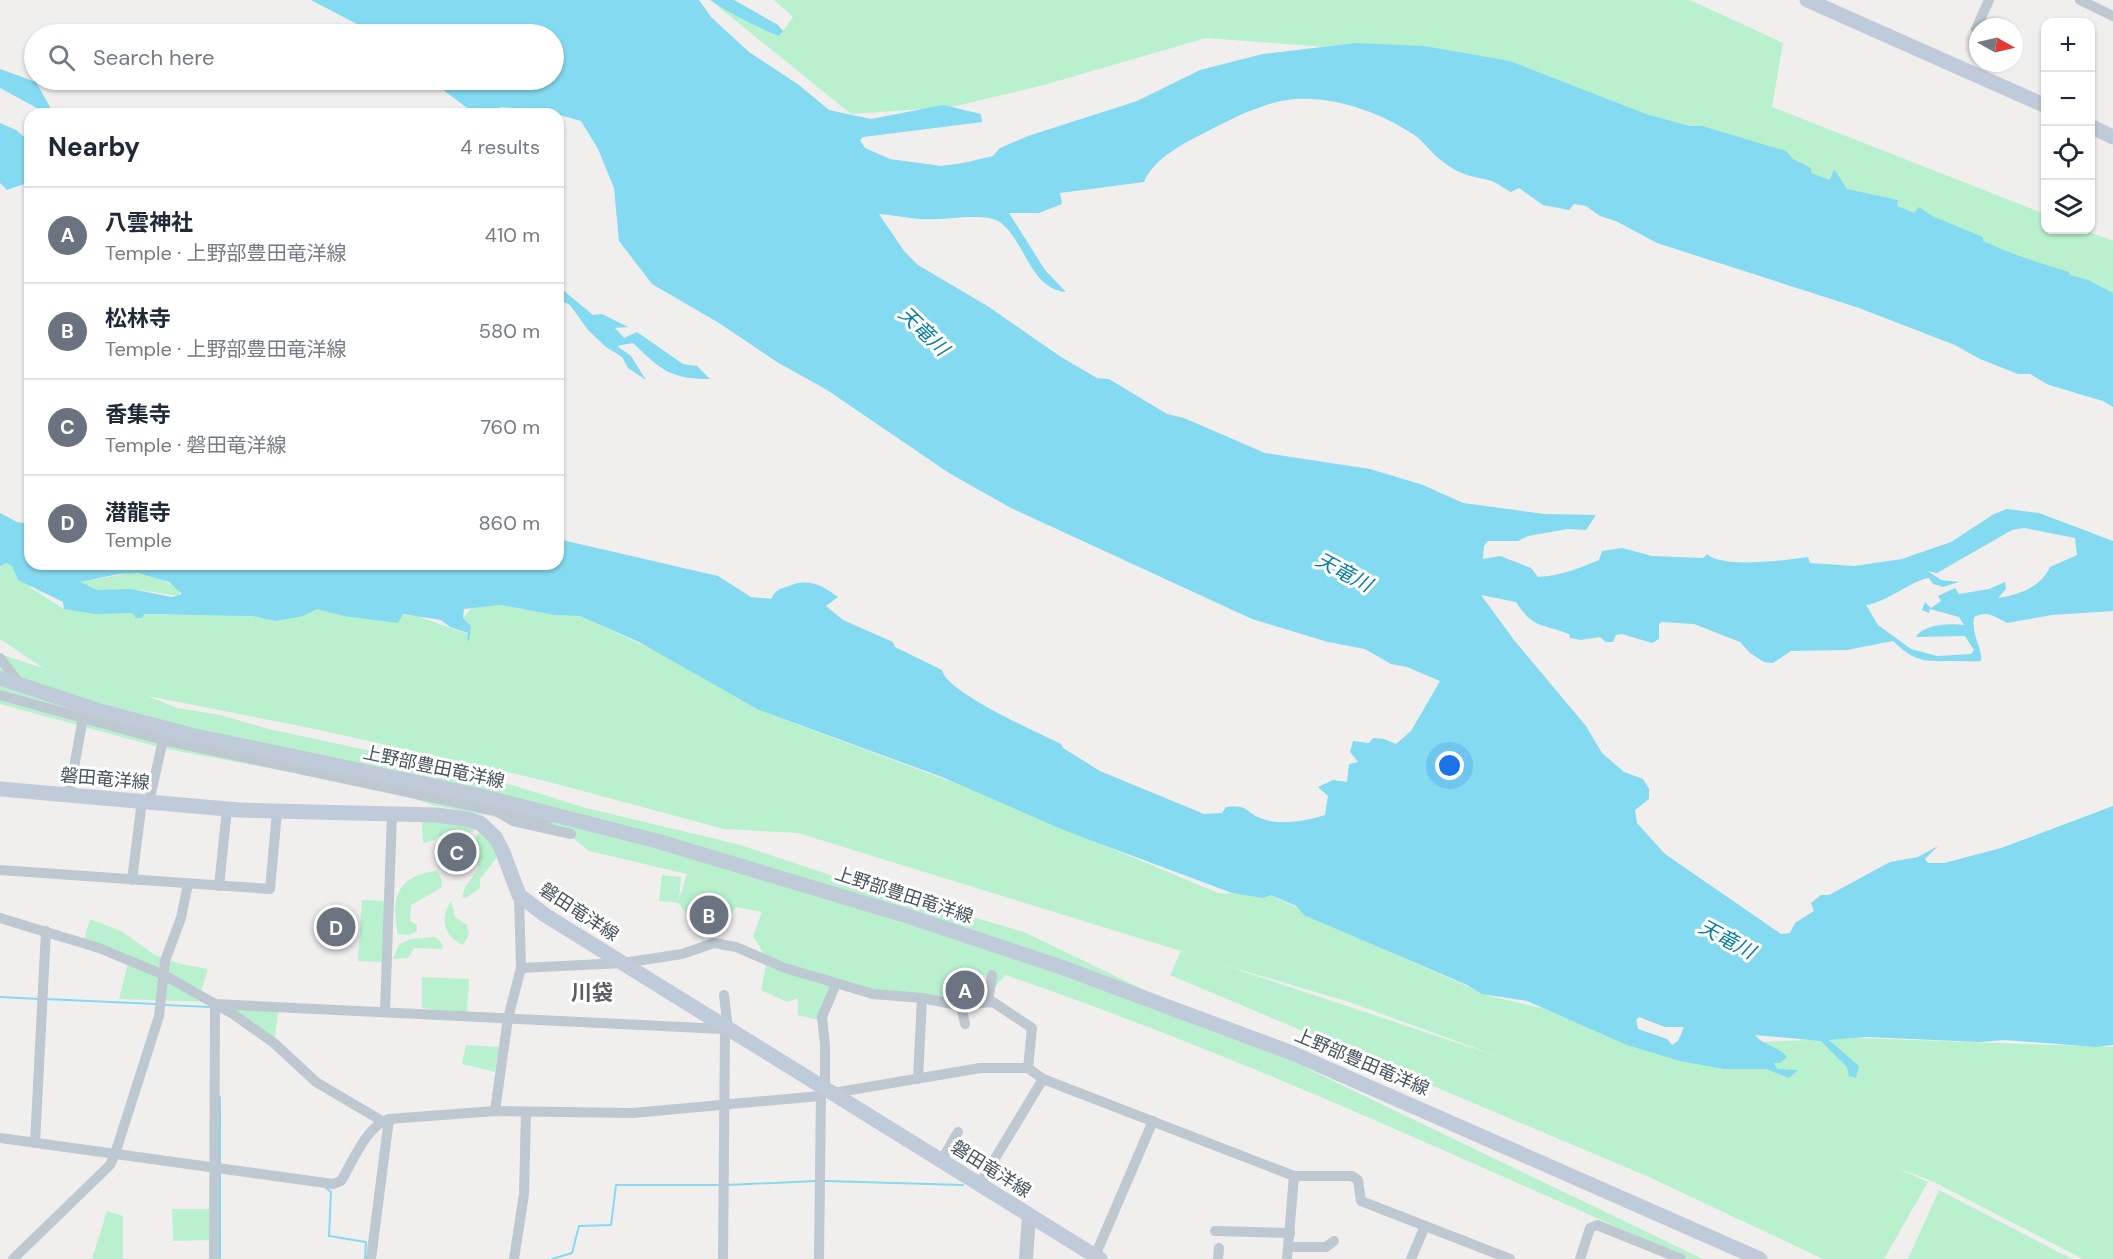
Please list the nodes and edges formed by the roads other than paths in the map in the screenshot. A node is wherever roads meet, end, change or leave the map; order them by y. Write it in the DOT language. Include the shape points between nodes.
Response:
graph roads {
  1 [pos="1807,0"];
  2 [pos="1989,0"];
  3 [pos="2080,0"];
  4 [pos="2113,15"];
  5 [pos="1981,18"];
  6 [pos="2041,104"];
  7 [pos="2095,128"];
  8 [pos="2113,137"];
  9 [pos="0,658"];
  10 [pos="0,678"];
  11 [pos="20,685"];
  12 [pos="0,695"];
  13 [pos="83,718"];
  14 [pos="163,740"];
  15 [pos="0,789"];
  16 [pos="69,795"];
  17 [pos="145,802"];
  18 [pos="227,809"];
  19 [pos="496,811"];
  20 [pos="277,812"];
  21 [pos="392,814"];
  22 [pos="436,815"];
  23 [pos="562,817"];
  24 [pos="571,834"];
  25 [pos="0,870"];
  26 [pos="132,880"];
  27 [pos="188,884"];
  28 [pos="219,886"];
  29 [pos="519,895"];
  30 [pos="0,918"];
  31 [pos="46,931"];
  32 [pos="623,963"];
  33 [pos="521,968"];
  34 [pos="164,975"];
  35 [pos="992,975"];
  36 [pos="836,984"];
  37 [pos="724,995"];
  38 [pos="922,998"];
  39 [pos="988,1002"];
  40 [pos="215,1004"];
  41 [pos="961,1005"];
  42 [pos="385,1011"];
  43 [pos="508,1018"];
  44 [pos="965,1024"];
  45 [pos="725,1028"];
  46 [pos="1028,1068"];
  47 [pos="918,1079"];
  48 [pos="1043,1079"];
  49 [pos="825,1091"];
  50 [pos="723,1103"];
  51 [pos="495,1111"];
  52 [pos="526,1112"];
  53 [pos="386,1120"];
  54 [pos="1152,1121"];
  55 [pos="958,1132"];
  56 [pos="0,1138"];
  57 [pos="34,1143"];
  58 [pos="115,1154"];
  59 [pos="941,1161"];
  60 [pos="214,1168"];
  61 [pos="1294,1176"];
  62 [pos="979,1185"];
  63 [pos="1029,1216"];
  64 [pos="1425,1226"];
  65 [pos="1215,1231"];
  66 [pos="1290,1233"];
  67 [pos="1334,1241"];
  68 [pos="1289,1247"];
  69 [pos="1098,1258"];
  70 [pos="13,1259"];
  71 [pos="214,1259"];
  72 [pos="371,1259"];
  73 [pos="514,1259"];
  74 [pos="723,1259"];
  75 [pos="819,1259"];
  76 [pos="1026,1259"];
  77 [pos="1287,1259"];
  78 [pos="1411,1259"];
  79 [pos="1509,1259"];
  80 [pos="1580,1259"];
  81 [pos="1682,1259"];
  82 [pos="1760,1259"];
  1 -- 6 [label="main road"];
  2 -- 5 [label="street"];
  3 -- 4 [label="street"];
  7 -- 8 [label="main road"];
  9 -- 11 [label="street"];
  10 -- 11 [label="main road, 上野部豊田竜洋線"];
  11 -- 23 [label="main road, 上野部豊田竜洋線" via="191,735 481,796"];
  12 -- 13 [label="street"];
  13 -- 14 [label="street"];
  13 -- 16 [label="street"];
  14 -- 17 [label="street"];
  14 -- 19 [label="street"];
  15 -- 16 [label="main road, 磐田竜洋線"];
  16 -- 17 [label="main road, 磐田竜洋線"];
  17 -- 18 [label="main road, 磐田竜洋線"];
  17 -- 26 [label="street"];
  18 -- 20 [label="main road, 磐田竜洋線"];
  18 -- 28 [label="street"];
  19 -- 22 [label="street" via="439,810"];
  19 -- 23 [label="street" via="547,819"];
  19 -- 24 [label="street" via="513,821"];
  20 -- 21 [label="main road, 磐田竜洋線"];
  20 -- 28 [label="street" via="270,889"];
  21 -- 22 [label="main road, 磐田竜洋線"];
  21 -- 42 [label="street"];
  22 -- 29 [label="main road, 磐田竜洋線" via="467,819 488,829 502,850"];
  23 -- 82 [label="main road, 上野部豊田竜洋線" via="893,911 1168,1005 1304,1058"];
  25 -- 26 [label="street"];
  26 -- 27 [label="street"];
  27 -- 28 [label="street"];
  27 -- 34 [label="street"];
  29 -- 32 [label="main road, 磐田竜洋線"];
  29 -- 33 [label="street"];
  30 -- 31 [label="street"];
  31 -- 34 [label="street"];
  31 -- 57 [label="street"];
  32 -- 33 [label="street"];
  32 -- 36 [label="street" via="682,954 714,943 736,947"];
  32 -- 45 [label="main road, 磐田竜洋線"];
  33 -- 43 [label="street"];
  34 -- 40 [label="street"];
  34 -- 58 [label="street" via="159,1016"];
  35 -- 39 [label="street"];
  36 -- 38 [label="street" via="873,994"];
  36 -- 49 [label="street" via="822,1017"];
  37 -- 45 [label="street"];
  38 -- 41 [label="street"];
  38 -- 47 [label="street"];
  39 -- 41 [label="street"];
  39 -- 46 [label="street" via="1032,1028"];
  40 -- 42 [label="street"];
  40 -- 53 [label="street" via="274,1043 316,1082"];
  40 -- 60 [label="street"];
  41 -- 44 [label="street"];
  42 -- 43 [label="street"];
  43 -- 45 [label="street"];
  43 -- 51 [label="street"];
  45 -- 49 [label="main road, 磐田竜洋線"];
  45 -- 50 [label="street"];
  46 -- 47 [label="street" via="980,1068"];
  46 -- 48 [label="street"];
  47 -- 49 [label="street"];
  48 -- 54 [label="street"];
  48 -- 62 [label="street"];
  49 -- 50 [label="street"];
  49 -- 59 [label="main road, 磐田竜洋線"];
  49 -- 75 [label="street"];
  50 -- 52 [label="street" via="633,1113"];
  50 -- 74 [label="street"];
  51 -- 52 [label="street"];
  51 -- 53 [label="street"];
  52 -- 73 [label="street" via="524,1194"];
  53 -- 60 [label="street" via="372,1131 341,1181 333,1184"];
  53 -- 72 [label="street"];
  54 -- 61 [label="street"];
  54 -- 69 [label="street"];
  55 -- 59 [label="street"];
  56 -- 57 [label="street"];
  57 -- 58 [label="street"];
  58 -- 60 [label="street"];
  58 -- 70 [label="street" via="110,1165"];
  59 -- 62 [label="main road, 磐田竜洋線"];
  60 -- 71 [label="street"];
  61 -- 64 [label="street" via="1352,1176 1358,1180 1360,1201"];
  61 -- 66 [label="street"];
  62 -- 63 [label="main road, 磐田竜洋線"];
  63 -- 69 [label="main road, 磐田竜洋線"];
  63 -- 76 [label="street"];
  64 -- 78 [label="street"];
  64 -- 79 [label="street"];
  65 -- 66 [label="street"];
  66 -- 68 [label="street"];
  67 -- 68 [label="street" via="1326,1247"];
  68 -- 77 [label="street"];
  80 -- 81 [label="street" via="1590,1228 1597,1225"];
}
